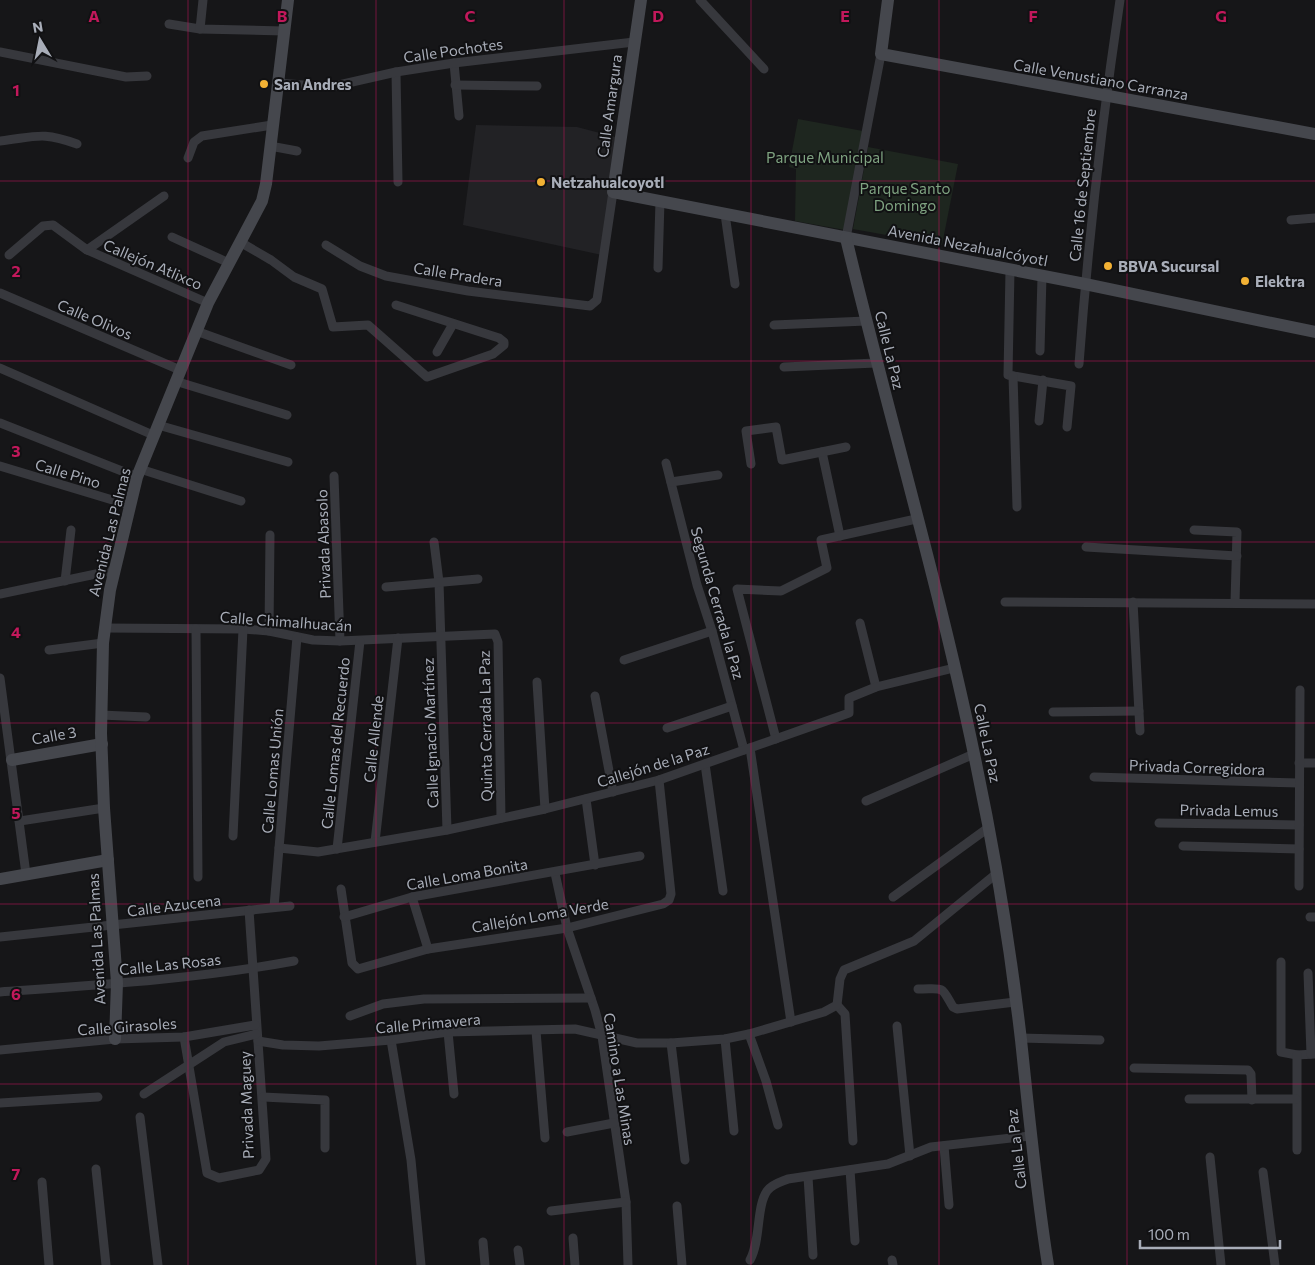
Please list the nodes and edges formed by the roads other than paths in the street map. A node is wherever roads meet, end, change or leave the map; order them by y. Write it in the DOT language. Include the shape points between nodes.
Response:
graph roads {
  1 [pos="202,0"];
  2 [pos="288,0"];
  3 [pos="641,0"];
  4 [pos="700,0"];
  5 [pos="888,0"];
  6 [pos="1120,0"];
  7 [pos="169,24"];
  8 [pos="200,29"];
  9 [pos="284,31"];
  10 [pos="634,42"];
  11 [pos="0,52"];
  12 [pos="881,54"];
  13 [pos="454,63"];
  14 [pos="764,70"];
  15 [pos="396,72"];
  16 [pos="146,76"];
  17 [pos="277,82"];
  18 [pos="455,85"];
  19 [pos="538,86"];
  20 [pos="1106,97"];
  21 [pos="459,116"];
  22 [pos="272,125"];
  23 [pos="1315,134"];
  24 [pos="0,141"];
  25 [pos="77,144"];
  26 [pos="270,146"];
  27 [pos="297,151"];
  28 [pos="188,158"];
  29 [pos="398,182"];
  30 [pos="614,192"];
  31 [pos="164,196"];
  32 [pos="660,201"];
  33 [pos="725,214"];
  34 [pos="1315,218"];
  35 [pos="1291,220"];
  36 [pos="172,237"];
  37 [pos="846,238"];
  38 [pos="240,242"];
  39 [pos="326,244"];
  40 [pos="87,250"];
  41 [pos="9,256"];
  42 [pos="229,263"];
  43 [pos="658,268"];
  44 [pos="1010,270"];
  45 [pos="1042,276"];
  46 [pos="734,284"];
  47 [pos="1085,284"];
  48 [pos="0,293"];
  49 [pos="208,303"];
  50 [pos="594,304"];
  51 [pos="396,305"];
  52 [pos="866,321"];
  53 [pos="453,324"];
  54 [pos="774,325"];
  55 [pos="196,331"];
  56 [pos="1315,332"];
  57 [pos="1040,351"];
  58 [pos="437,352"];
  59 [pos="876,363"];
  60 [pos="292,364"];
  61 [pos="1079,364"];
  62 [pos="784,367"];
  63 [pos="0,368"];
  64 [pos="177,376"];
  65 [pos="1013,376"];
  66 [pos="1043,380"];
  67 [pos="287,415"];
  68 [pos="1039,421"];
  69 [pos="0,423"];
  70 [pos="1067,427"];
  71 [pos="155,430"];
  72 [pos="846,447"];
  73 [pos="822,452"];
  74 [pos="288,462"];
  75 [pos="666,463"];
  76 [pos="751,464"];
  77 [pos="0,466"];
  78 [pos="139,473"];
  79 [pos="718,475"];
  80 [pos="334,476"];
  81 [pos="671,482"];
  82 [pos="241,500"];
  83 [pos="129,506"];
  84 [pos="1017,507"];
  85 [pos="916,519"];
  86 [pos="71,530"];
  87 [pos="1194,530"];
  88 [pos="270,535"];
  89 [pos="840,536"];
  90 [pos="434,542"];
  91 [pos="1086,547"];
  92 [pos="1237,556"];
  93 [pos="115,570"];
  94 [pos="478,579"];
  95 [pos="65,581"];
  96 [pos="439,582"];
  97 [pos="386,587"];
  98 [pos="0,594"];
  99 [pos="1005,602"];
  100 [pos="1133,602"];
  101 [pos="1235,602"];
  102 [pos="1315,604"];
  103 [pos="860,622"];
  104 [pos="104,628"];
  105 [pos="196,629"];
  106 [pos="243,629"];
  107 [pos="269,631"];
  108 [pos="712,631"];
  109 [pos="495,634"];
  110 [pos="441,635"];
  111 [pos="296,637"];
  112 [pos="398,638"];
  113 [pos="360,640"];
  114 [pos="340,641"];
  115 [pos="103,643"];
  116 [pos="49,650"];
  117 [pos="624,660"];
  118 [pos="954,668"];
  119 [pos="0,678"];
  120 [pos="537,682"];
  121 [pos="876,687"];
  122 [pos="1300,690"];
  123 [pos="595,696"];
  124 [pos="732,706"];
  125 [pos="1139,711"];
  126 [pos="1053,712"];
  127 [pos="101,715"];
  128 [pos="146,717"];
  129 [pos="667,728"];
  130 [pos="1140,731"];
  131 [pos="776,740"];
  132 [pos="102,744"];
  133 [pos="747,749"];
  134 [pos="974,754"];
  135 [pos="12,760"];
  136 [pos="1299,763"];
  137 [pos="1315,763"];
  138 [pos="705,764"];
  139 [pos="1094,777"];
  140 [pos="659,780"];
  141 [pos="1299,783"];
  142 [pos="613,792"];
  143 [pos="586,799"];
  144 [pos="866,801"];
  145 [pos="104,808"];
  146 [pos="545,809"];
  147 [pos="501,818"];
  148 [pos="20,821"];
  149 [pos="1159,823"];
  150 [pos="1299,825"];
  151 [pos="988,828"];
  152 [pos="447,830"];
  153 [pos="233,836"];
  154 [pos="375,842"];
  155 [pos="1183,846"];
  156 [pos="279,848"];
  157 [pos="337,849"];
  158 [pos="1299,849"];
  159 [pos="640,856"];
  160 [pos="108,860"];
  161 [pos="595,866"];
  162 [pos="555,873"];
  163 [pos="26,874"];
  164 [pos="996,874"];
  165 [pos="198,877"];
  166 [pos="0,879"];
  167 [pos="1299,886"];
  168 [pos="341,889"];
  169 [pos="723,891"];
  170 [pos="412,897"];
  171 [pos="893,897"];
  172 [pos="290,906"];
  173 [pos="274,907"];
  174 [pos="249,910"];
  175 [pos="344,917"];
  176 [pos="114,926"];
  177 [pos="567,928"];
  178 [pos="0,937"];
  179 [pos="428,949"];
  180 [pos="294,961"];
  181 [pos="1281,962"];
  182 [pos="253,969"];
  183 [pos="1308,973"];
  184 [pos="117,983"];
  185 [pos="918,989"];
  186 [pos="0,992"];
  187 [pos="591,998"];
  188 [pos="1015,1002"];
  189 [pos="837,1005"];
  190 [pos="350,1016"];
  191 [pos="791,1022"];
  192 [pos="897,1026"];
  193 [pos="536,1031"];
  194 [pos="448,1032"];
  195 [pos="256,1033"];
  196 [pos="749,1034"];
  197 [pos="602,1036"];
  198 [pos="184,1037"];
  199 [pos="1020,1038"];
  200 [pos="115,1039"];
  201 [pos="725,1039"];
  202 [pos="391,1040"];
  203 [pos="1100,1040"];
  204 [pos="671,1043"];
  205 [pos="0,1050"];
  206 [pos="1313,1054"];
  207 [pos="1297,1055"];
  208 [pos="187,1066"];
  209 [pos="1134,1068"];
  210 [pos="144,1094"];
  211 [pos="454,1094"];
  212 [pos="98,1096"];
  213 [pos="262,1097"];
  214 [pos="1296,1099"];
  215 [pos="1189,1100"];
  216 [pos="1252,1100"];
  217 [pos="0,1103"];
  218 [pos="140,1117"];
  219 [pos="614,1123"];
  220 [pos="778,1125"];
  221 [pos="734,1131"];
  222 [pos="567,1132"];
  223 [pos="1030,1136"];
  224 [pos="545,1138"];
  225 [pos="853,1141"];
  226 [pos="944,1146"];
  227 [pos="325,1148"];
  228 [pos="1297,1150"];
  229 [pos="910,1156"];
  230 [pos="1210,1156"];
  231 [pos="685,1160"];
  232 [pos="96,1169"];
  233 [pos="850,1170"];
  234 [pos="1263,1172"];
  235 [pos="808,1176"];
  236 [pos="42,1182"];
  237 [pos="626,1202"];
  238 [pos="949,1205"];
  239 [pos="677,1206"];
  240 [pos="551,1211"];
  241 [pos="574,1238"];
  242 [pos="855,1241"];
  243 [pos="483,1242"];
  244 [pos="518,1250"];
  245 [pos="813,1254"];
  246 [pos="750,1260"];
  247 [pos="49,1265"];
  248 [pos="106,1265"];
  249 [pos="158,1265"];
  250 [pos="421,1265"];
  251 [pos="485,1265"];
  252 [pos="520,1265"];
  253 [pos="575,1265"];
  254 [pos="628,1265"];
  255 [pos="682,1265"];
  256 [pos="1048,1265"];
  257 [pos="1221,1265"];
  258 [pos="1275,1265"];
  1 -- 8 [label="street"];
  2 -- 9 [label="main road, Avenida Las Palmas"];
  3 -- 10 [label="main road, Calle Amargura"];
  4 -- 14 [label="street"];
  5 -- 12 [label="main road"];
  6 -- 20 [label="street, Calle 16 de Septiembre"];
  7 -- 8 [label="street"];
  8 -- 9 [label="street"];
  9 -- 17 [label="main road, Avenida Las Palmas"];
  10 -- 13 [label="street, Calle Pochotes"];
  10 -- 30 [label="main road, Calle Amargura"];
  11 -- 16 [label="street" via="126,77"];
  12 -- 20 [label="main road, Calle Venustiano Carranza"];
  12 -- 37 [label="street"];
  13 -- 15 [label="street, Calle Pochotes"];
  13 -- 18 [label="street"];
  15 -- 17 [label="street, Calle Pochotes" via="330,87"];
  15 -- 29 [label="street"];
  17 -- 22 [label="main road, Avenida Las Palmas"];
  18 -- 19 [label="street"];
  18 -- 21 [label="street"];
  20 -- 23 [label="main road, Calle Venustiano Carranza"];
  20 -- 47 [label="street, Calle 16 de Septiembre"];
  22 -- 26 [label="main road, Avenida Las Palmas"];
  22 -- 28 [label="street" via="202,136 194,142"];
  24 -- 25 [label="street" via="29,135 52,135"];
  26 -- 27 [label="street"];
  26 -- 38 [label="main road, Avenida Las Palmas" via="262,201"];
  30 -- 32 [label="main road, Avenida Nezahualcóyotl"];
  30 -- 50 [label="street, Calle Amargura"];
  31 -- 40 [label="street"];
  32 -- 33 [label="main road, Avenida Nezahualcóyotl"];
  32 -- 43 [label="street"];
  33 -- 37 [label="main road, Avenida Nezahualcóyotl"];
  33 -- 46 [label="street"];
  34 -- 35 [label="street"];
  36 -- 42 [label="street"];
  37 -- 44 [label="main road, Avenida Nezahualcóyotl"];
  37 -- 52 [label="main road, Calle La Paz"];
  38 -- 42 [label="main road, Avenida Las Palmas"];
  38 -- 53 [label="street" via="294,277 322,290 333,327 368,326 427,377 493,354 504,346 502,340"];
  39 -- 50 [label="street, Calle Pradera" via="360,266 386,276 468,291 587,306"];
  40 -- 41 [label="street, Callejón Atlixco" via="50,224 43,226"];
  40 -- 49 [label="street, Callejón Atlixco"];
  42 -- 49 [label="main road, Avenida Las Palmas"];
  44 -- 45 [label="main road, Avenida Nezahualcóyotl"];
  44 -- 65 [label="street" via="1008,376"];
  45 -- 47 [label="main road, Avenida Nezahualcóyotl"];
  45 -- 57 [label="street"];
  47 -- 56 [label="main road, Avenida Nezahualcóyotl"];
  47 -- 61 [label="street, Calle 16 de Septiembre"];
  48 -- 64 [label="street, Calle Olivos"];
  49 -- 55 [label="main road, Avenida Las Palmas"];
  51 -- 53 [label="street"];
  52 -- 54 [label="street"];
  52 -- 59 [label="main road, Calle La Paz"];
  53 -- 58 [label="street"];
  55 -- 60 [label="street"];
  55 -- 64 [label="main road, Avenida Las Palmas"];
  59 -- 62 [label="street"];
  59 -- 85 [label="main road, Calle La Paz"];
  63 -- 71 [label="street"];
  64 -- 67 [label="street, Calle Olivos"];
  64 -- 71 [label="main road, Avenida Las Palmas"];
  65 -- 66 [label="street"];
  65 -- 84 [label="street"];
  66 -- 68 [label="street"];
  66 -- 70 [label="street" via="1071,386"];
  69 -- 78 [label="street"];
  71 -- 74 [label="street"];
  71 -- 78 [label="main road, Avenida Las Palmas"];
  72 -- 73 [label="street"];
  73 -- 76 [label="street" via="782,460 776,426 746,431"];
  73 -- 89 [label="street"];
  75 -- 81 [label="street, Segunda Cerrada la Paz"];
  77 -- 83 [label="street, Calle Pino"];
  78 -- 82 [label="street"];
  78 -- 83 [label="main road, Avenida Las Palmas"];
  79 -- 81 [label="street"];
  80 -- 114 [label="street, Privada Abasolo"];
  81 -- 108 [label="street, Segunda Cerrada la Paz"];
  83 -- 93 [label="main road, Avenida Las Palmas"];
  85 -- 89 [label="street"];
  85 -- 118 [label="main road, Calle La Paz"];
  86 -- 95 [label="street"];
  87 -- 92 [label="street" via="1237,532"];
  88 -- 107 [label="street"];
  89 -- 131 [label="street" via="821,540 827,568 781,591 737,590"];
  90 -- 96 [label="street, Calle Ignacio Martínez"];
  91 -- 92 [label="street"];
  92 -- 101 [label="street"];
  93 -- 95 [label="street"];
  93 -- 104 [label="main road, Avenida Las Palmas"];
  94 -- 96 [label="street"];
  95 -- 98 [label="street"];
  96 -- 97 [label="street"];
  96 -- 110 [label="street, Calle Ignacio Martínez"];
  99 -- 100 [label="street"];
  100 -- 101 [label="street"];
  100 -- 125 [label="street"];
  101 -- 102 [label="street"];
  103 -- 121 [label="street"];
  104 -- 105 [label="street, Calle Chimalhuacán"];
  104 -- 115 [label="main road, Avenida Las Palmas"];
  105 -- 106 [label="street, Calle Chimalhuacán"];
  105 -- 165 [label="street"];
  106 -- 107 [label="street, Calle Chimalhuacán"];
  106 -- 153 [label="street"];
  107 -- 111 [label="street, Calle Chimalhuacán"];
  108 -- 117 [label="street"];
  108 -- 124 [label="street, Segunda Cerrada la Paz"];
  109 -- 110 [label="street, Calle Chimalhuacán"];
  109 -- 147 [label="street, Quinta Cerrada La Paz" via="498,642"];
  110 -- 112 [label="street, Calle Chimalhuacán"];
  110 -- 152 [label="street, Calle Ignacio Martínez"];
  111 -- 114 [label="street, Calle Chimalhuacán"];
  111 -- 156 [label="street, Calle Lomas Unión"];
  112 -- 113 [label="street, Calle Chimalhuacán"];
  112 -- 154 [label="street, Calle Allende"];
  113 -- 114 [label="street, Calle Chimalhuacán"];
  113 -- 157 [label="street, Calle Lomas del Recuerdo"];
  115 -- 116 [label="street"];
  115 -- 127 [label="main road, Avenida Las Palmas"];
  118 -- 121 [label="street, Callejón de la Paz"];
  118 -- 134 [label="main road, Calle La Paz"];
  119 -- 135 [label="street"];
  120 -- 146 [label="street"];
  121 -- 131 [label="street, Callejón de la Paz" via="848,698 849,713"];
  122 -- 136 [label="street"];
  123 -- 142 [label="street"];
  124 -- 129 [label="street"];
  124 -- 133 [label="street, Segunda Cerrada la Paz"];
  125 -- 126 [label="street"];
  125 -- 130 [label="street"];
  127 -- 128 [label="street"];
  127 -- 132 [label="main road, Avenida Las Palmas"];
  131 -- 133 [label="street, Callejón de la Paz"];
  132 -- 135 [label="main road, Calle 3"];
  132 -- 145 [label="main road, Avenida Las Palmas"];
  133 -- 138 [label="street, Callejón de la Paz"];
  133 -- 191 [label="street, Segunda Cerrada la Paz"];
  134 -- 144 [label="street"];
  134 -- 151 [label="main road, Calle La Paz"];
  135 -- 148 [label="street"];
  136 -- 137 [label="street"];
  136 -- 141 [label="street"];
  138 -- 140 [label="street, Callejón de la Paz"];
  138 -- 169 [label="street"];
  139 -- 141 [label="street, Privada Corregidora"];
  140 -- 142 [label="street, Callejón de la Paz"];
  140 -- 177 [label="street, Callejón Loma Verde" via="669,900"];
  141 -- 150 [label="street"];
  142 -- 143 [label="street, Callejón de la Paz"];
  143 -- 146 [label="street, Callejón de la Paz"];
  143 -- 161 [label="street"];
  145 -- 148 [label="street"];
  145 -- 160 [label="main road, Avenida Las Palmas"];
  146 -- 147 [label="street, Callejón de la Paz"];
  147 -- 152 [label="street, Callejón de la Paz"];
  148 -- 163 [label="street"];
  149 -- 150 [label="street, Privada Lemus"];
  150 -- 158 [label="street"];
  151 -- 164 [label="main road, Calle La Paz"];
  151 -- 171 [label="street"];
  152 -- 154 [label="street, Callejón de la Paz"];
  154 -- 157 [label="street, Callejón de la Paz"];
  155 -- 158 [label="street"];
  156 -- 157 [label="street, Callejón de la Paz" via="318,852"];
  156 -- 173 [label="street, Calle Lomas Unión"];
  158 -- 167 [label="street"];
  159 -- 161 [label="street, Calle Loma Bonita"];
  160 -- 163 [label="main road"];
  160 -- 176 [label="main road, Avenida Las Palmas"];
  161 -- 162 [label="street, Calle Loma Bonita"];
  162 -- 170 [label="street, Calle Loma Bonita"];
  162 -- 177 [label="street, Camino a Las Minas"];
  163 -- 166 [label="main road"];
  164 -- 188 [label="main road, Calle La Paz"];
  164 -- 189 [label="street" via="914,941 844,970"];
  168 -- 175 [label="street"];
  170 -- 175 [label="street, Calle Loma Bonita"];
  170 -- 179 [label="street"];
  172 -- 173 [label="street, Calle Azucena"];
  173 -- 174 [label="street, Calle Azucena"];
  174 -- 176 [label="street, Calle Azucena"];
  174 -- 182 [label="street, Privada Maguey"];
  175 -- 179 [label="street, Callejón Loma Verde" via="355,968"];
  176 -- 178 [label="street, Calle Azucena"];
  176 -- 184 [label="main road, Avenida Las Palmas"];
  177 -- 179 [label="street, Callejón Loma Verde"];
  177 -- 187 [label="street, Camino a Las Minas"];
  180 -- 182 [label="street, Calle Las Rosas"];
  181 -- 207 [label="street" via="1281,1052"];
  182 -- 184 [label="street, Calle Las Rosas"];
  182 -- 195 [label="street, Privada Maguey"];
  183 -- 206 [label="street"];
  184 -- 186 [label="street, Calle Las Rosas"];
  184 -- 200 [label="main road, Avenida Las Palmas"];
  185 -- 188 [label="street" via="941,989 957,1009"];
  187 -- 190 [label="street" via="424,999 383,1004"];
  187 -- 197 [label="street, Camino a Las Minas"];
  188 -- 199 [label="main road, Calle La Paz"];
  189 -- 191 [label="street, Calle Primavera"];
  189 -- 225 [label="street" via="845,1014"];
  191 -- 196 [label="street, Calle Primavera"];
  192 -- 229 [label="street"];
  193 -- 194 [label="street, Calle Primavera"];
  193 -- 197 [label="street, Calle Primavera" via="575,1029"];
  193 -- 224 [label="street"];
  194 -- 202 [label="street, Calle Primavera"];
  194 -- 211 [label="street"];
  195 -- 198 [label="street, Calle Girasoles"];
  195 -- 202 [label="street, Calle Primavera" via="283,1045 319,1046"];
  195 -- 208 [label="street" via="224,1042"];
  195 -- 213 [label="street, Privada Maguey"];
  196 -- 201 [label="street, Calle Primavera"];
  196 -- 220 [label="street"];
  197 -- 204 [label="street, Calle Primavera" via="637,1043"];
  197 -- 219 [label="street, Camino a Las Minas"];
  198 -- 200 [label="street, Calle Girasoles"];
  198 -- 208 [label="street"];
  199 -- 203 [label="street"];
  199 -- 223 [label="main road, Calle La Paz"];
  200 -- 205 [label="street, Calle Girasoles"];
  201 -- 204 [label="street, Calle Primavera"];
  201 -- 221 [label="street"];
  202 -- 250 [label="street" via="411,1160"];
  204 -- 231 [label="street"];
  206 -- 207 [label="street"];
  207 -- 214 [label="street"];
  208 -- 210 [label="street"];
  208 -- 213 [label="street, Privada Maguey" via="206,1170 210,1176 219,1178 254,1172 262,1167 266,1160"];
  209 -- 216 [label="street" via="1248,1070"];
  212 -- 217 [label="street"];
  213 -- 227 [label="street" via="325,1100"];
  214 -- 216 [label="street"];
  214 -- 228 [label="street"];
  215 -- 216 [label="street"];
  218 -- 249 [label="street"];
  219 -- 222 [label="street"];
  219 -- 237 [label="street, Camino a Las Minas"];
  223 -- 226 [label="street"];
  223 -- 256 [label="main road, Calle La Paz"];
  226 -- 229 [label="street" via="930,1147"];
  226 -- 238 [label="street"];
  229 -- 233 [label="street" via="888,1164"];
  230 -- 257 [label="street"];
  232 -- 248 [label="street"];
  233 -- 235 [label="street"];
  233 -- 242 [label="street"];
  234 -- 258 [label="street"];
  235 -- 245 [label="street"];
  235 -- 246 [label="street" via="788,1179 767,1191 758,1224 757,1248"];
  236 -- 247 [label="street"];
  237 -- 240 [label="street"];
  237 -- 254 [label="street, Camino a Las Minas"];
  239 -- 255 [label="street"];
  241 -- 253 [label="street"];
  243 -- 251 [label="street"];
  244 -- 252 [label="street"];
}
